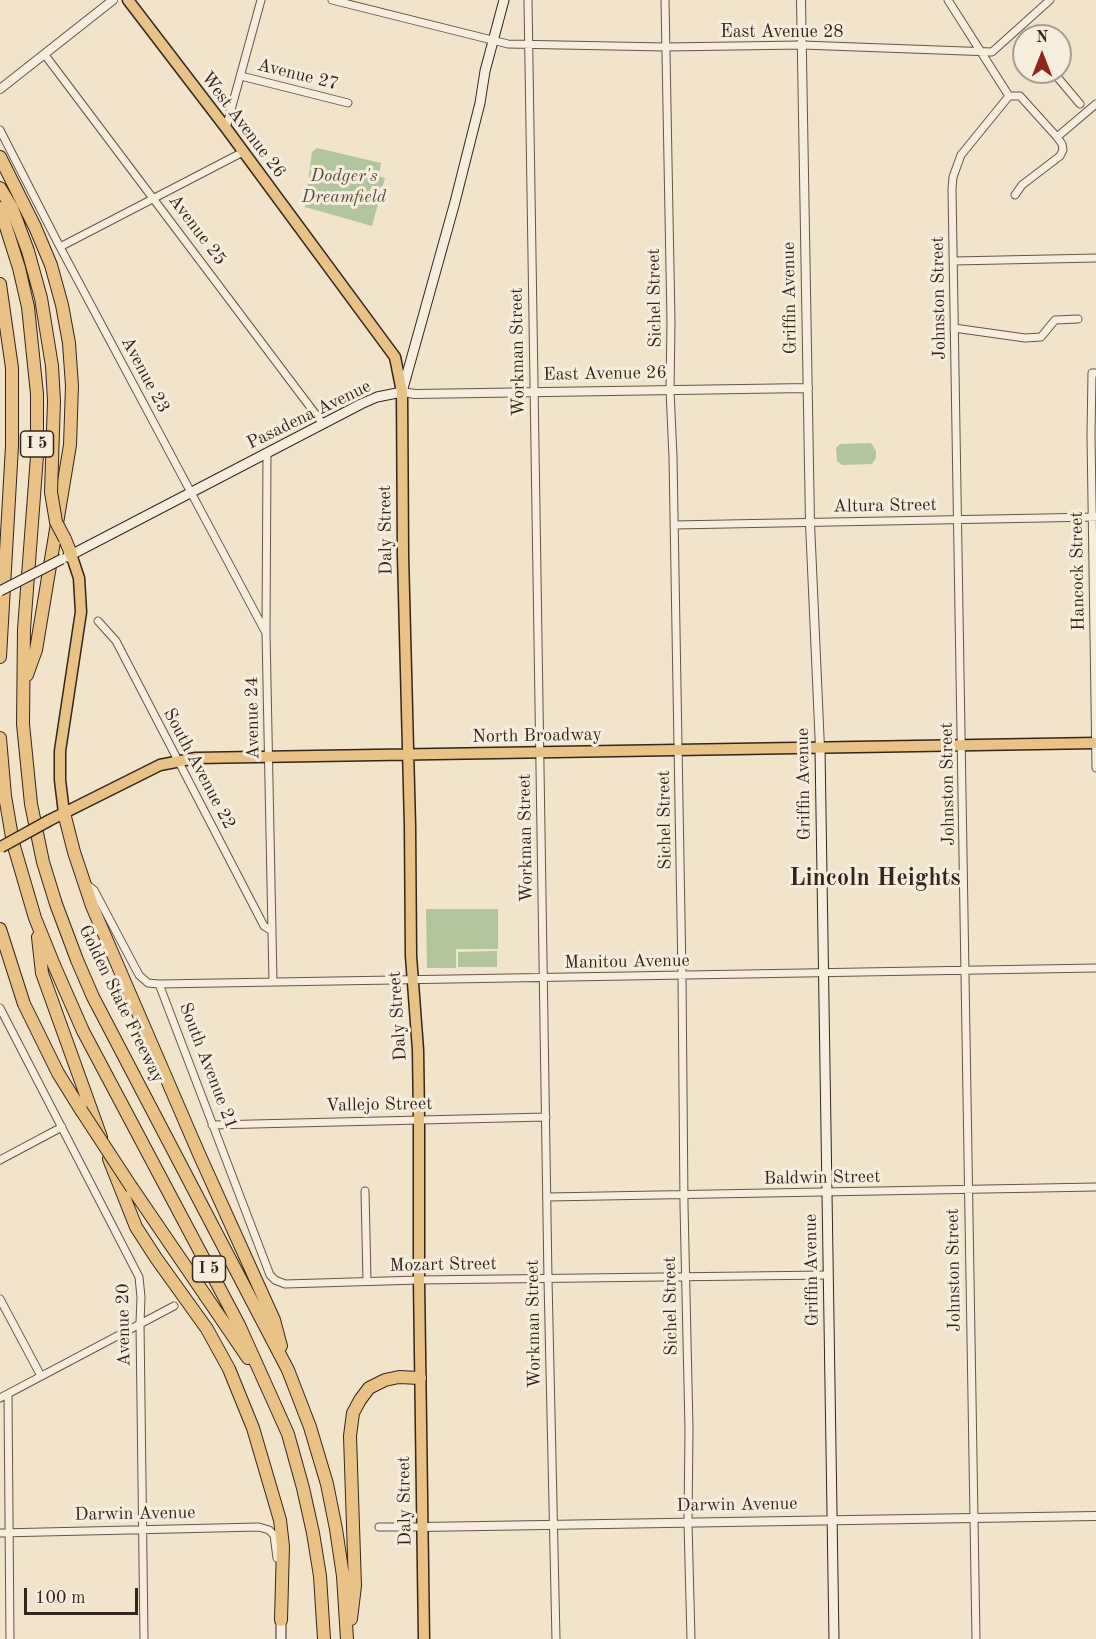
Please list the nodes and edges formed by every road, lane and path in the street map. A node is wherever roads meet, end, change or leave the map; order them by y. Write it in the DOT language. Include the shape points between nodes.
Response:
graph roads {
  1 [pos="113,0"];
  2 [pos="128,0"];
  3 [pos="261,0"];
  4 [pos="332,0"];
  5 [pos="504,0"];
  6 [pos="528,0"];
  7 [pos="665,0"];
  8 [pos="801,0"];
  9 [pos="948,0"];
  10 [pos="1050,0"];
  11 [pos="1024,24"];
  12 [pos="1012,35"];
  13 [pos="493,42"];
  14 [pos="529,44"];
  15 [pos="802,45"];
  16 [pos="666,47"];
  17 [pos="980,52"];
  18 [pos="45,55"];
  19 [pos="241,76"];
  20 [pos="1063,84"];
  21 [pos="0,90"];
  22 [pos="1009,96"];
  23 [pos="348,103"];
  24 [pos="1080,104"];
  25 [pos="1096,104"];
  26 [pos="226,128"];
  27 [pos="0,130"];
  28 [pos="1057,137"];
  29 [pos="243,152"];
  30 [pos="0,158"];
  31 [pos="0,188"];
  32 [pos="1015,195"];
  33 [pos="154,199"];
  34 [pos="0,208"];
  35 [pos="60,247"];
  36 [pos="1096,258"];
  37 [pos="954,261"];
  38 [pos="0,284"];
  39 [pos="1078,319"];
  40 [pos="954,327"];
  41 [pos="0,329"];
  42 [pos="12,368"];
  43 [pos="1094,373"];
  44 [pos="808,388"];
  45 [pos="670,390"];
  46 [pos="402,392"];
  47 [pos="534,392"];
  48 [pos="323,424"];
  49 [pos="1094,451"];
  50 [pos="267,453"];
  51 [pos="191,493"];
  52 [pos="1094,517"];
  53 [pos="958,520"];
  54 [pos="810,523"];
  55 [pos="674,525"];
  56 [pos="67,557"];
  57 [pos="0,591"];
  58 [pos="98,621"];
  59 [pos="266,633"];
  60 [pos="0,657"];
  61 [pos="23,685"];
  62 [pos="0,738"];
  63 [pos="1096,743"];
  64 [pos="962,746"];
  65 [pos="820,748"];
  66 [pos="678,751"];
  67 [pos="540,753"];
  68 [pos="408,755"];
  69 [pos="269,757"];
  70 [pos="177,760"];
  71 [pos="1096,768"];
  72 [pos="64,813"];
  73 [pos="1,847"];
  74 [pos="84,883"];
  75 [pos="35,918"];
  76 [pos="0,929"];
  77 [pos="272,931"];
  78 [pos="1096,968"];
  79 [pos="964,971"];
  80 [pos="824,974"];
  81 [pos="682,976"];
  82 [pos="544,978"];
  83 [pos="412,981"];
  84 [pos="273,982"];
  85 [pos="159,984"];
  86 [pos="0,1008"];
  87 [pos="546,1118"];
  88 [pos="419,1120"];
  89 [pos="212,1125"];
  90 [pos="62,1127"];
  91 [pos="0,1160"];
  92 [pos="1096,1187"];
  93 [pos="968,1190"];
  94 [pos="365,1191"];
  95 [pos="828,1193"];
  96 [pos="684,1195"];
  97 [pos="548,1197"];
  98 [pos="828,1275"];
  99 [pos="685,1276"];
  100 [pos="548,1279"];
  101 [pos="275,1280"];
  102 [pos="419,1280"];
  103 [pos="367,1281"];
  104 [pos="0,1299"];
  105 [pos="174,1306"];
  106 [pos="140,1323"];
  107 [pos="288,1370"];
  108 [pos="41,1376"];
  109 [pos="264,1378"];
  110 [pos="420,1378"];
  111 [pos="8,1394"];
  112 [pos="0,1398"];
  113 [pos="1096,1516"];
  114 [pos="974,1518"];
  115 [pos="831,1520"];
  116 [pos="688,1523"];
  117 [pos="554,1524"];
  118 [pos="379,1527"];
  119 [pos="421,1527"];
  120 [pos="142,1530"];
  121 [pos="0,1533"];
  122 [pos="9,1533"];
  123 [pos="281,1620"];
  124 [pos="10,1639"];
  125 [pos="144,1639"];
  126 [pos="281,1639"];
  127 [pos="324,1639"];
  128 [pos="348,1639"];
  129 [pos="424,1639"];
  130 [pos="556,1639"];
  131 [pos="691,1639"];
  132 [pos="834,1639"];
  133 [pos="976,1639"];
  1 -- 18 [label="street"];
  2 -- 26 [label="main road, West Avenue 26"];
  3 -- 19 [label="street"];
  4 -- 13 [label="street, East Avenue 28"];
  5 -- 13 [label="main road"];
  6 -- 14 [label="street, Workman Street"];
  7 -- 16 [label="street, Sichel Street"];
  8 -- 15 [label="street, Griffin Avenue"];
  9 -- 17 [label="street"];
  10 -- 11 [label="street, East Avenue 28"];
  12 -- 17 [label="street, East Avenue 28" via="992,52"];
  13 -- 14 [label="street, East Avenue 28"];
  13 -- 46 [label="main road" via="455,202"];
  14 -- 16 [label="street, East Avenue 28"];
  14 -- 47 [label="street, Workman Street"];
  15 -- 16 [label="street, East Avenue 28"];
  15 -- 17 [label="street, East Avenue 28"];
  15 -- 44 [label="street, Griffin Avenue"];
  16 -- 45 [label="street, Sichel Street"];
  17 -- 22 [label="street"];
  18 -- 21 [label="street"];
  18 -- 33 [label="street, Avenue 25"];
  19 -- 23 [label="street, Avenue 27"];
  19 -- 26 [label="street"];
  20 -- 24 [label="street"];
  22 -- 28 [label="street" via="1020,96"];
  22 -- 37 [label="street, Johnston Street" via="968,145 956,166 952,189"];
  25 -- 28 [label="street"];
  26 -- 29 [label="main road, West Avenue 26"];
  27 -- 35 [label="street, Avenue 23"];
  28 -- 32 [label="street" via="1063,150 1060,156"];
  29 -- 33 [label="street"];
  29 -- 46 [label="main road, West Avenue 26" via="395,357"];
  30 -- 61 [label="highway" via="51,265 69,343 72,386 70,445 36,650"];
  31 -- 56 [label="highway, bridge" via="12,208 41,298 54,401 51,492"];
  33 -- 35 [label="street"];
  33 -- 48 [label="street, Avenue 25"];
  34 -- 61 [label="highway, Golden State Freeway / I 5" via="28,307 37,394"];
  35 -- 51 [label="street, Avenue 23"];
  36 -- 37 [label="street"];
  37 -- 40 [label="street, Johnston Street"];
  38 -- 42 [label="highway, I 5"];
  39 -- 40 [label="street" via="1055,320 1041,337 1033,338"];
  40 -- 53 [label="street, Johnston Street"];
  41 -- 42 [label="highway"];
  42 -- 60 [label="highway, I 5" via="12,446"];
  43 -- 49 [label="street, Hancock Street"];
  44 -- 45 [label="street, East Avenue 26"];
  44 -- 54 [label="street, Griffin Avenue"];
  45 -- 47 [label="street, East Avenue 26"];
  45 -- 55 [label="street, Sichel Street"];
  46 -- 47 [label="street, East Avenue 26"];
  46 -- 48 [label="main road, Pasadena Avenue" via="376,398"];
  46 -- 68 [label="main road, Daly Street"];
  47 -- 67 [label="street, Workman Street"];
  48 -- 50 [label="main road, Pasadena Avenue"];
  49 -- 52 [label="street, Hancock Street"];
  50 -- 51 [label="main road, Pasadena Avenue"];
  50 -- 59 [label="street, Avenue 24"];
  51 -- 56 [label="main road, Pasadena Avenue"];
  51 -- 59 [label="street, Avenue 23"];
  52 -- 53 [label="street, Altura Street"];
  52 -- 63 [label="street, Hancock Street"];
  53 -- 54 [label="street, Altura Street"];
  53 -- 64 [label="street, Johnston Street"];
  54 -- 55 [label="street, Altura Street"];
  54 -- 65 [label="street, Griffin Avenue"];
  55 -- 66 [label="street, Sichel Street"];
  56 -- 57 [label="main road, Pasadena Avenue, bridge"];
  56 -- 72 [label="main road" via="80,578 81,602 60,751"];
  58 -- 70 [label="street, South Avenue 22" via="116,641"];
  59 -- 69 [label="street, Avenue 24"];
  61 -- 107 [label="highway, Golden State Freeway / I 5" via="32,804 43,862 76,960"];
  62 -- 75 [label="highway, I 5" via="13,843"];
  63 -- 64 [label="main road, North Broadway"];
  63 -- 71 [label="street, Hancock Street"];
  64 -- 65 [label="main road, North Broadway"];
  64 -- 79 [label="street, Johnston Street"];
  65 -- 66 [label="main road, North Broadway"];
  65 -- 80 [label="main road, Griffin Avenue"];
  66 -- 67 [label="main road, North Broadway"];
  66 -- 81 [label="street, Sichel Street"];
  67 -- 68 [label="main road, North Broadway"];
  67 -- 82 [label="street, Workman Street"];
  68 -- 69 [label="main road, North Broadway"];
  68 -- 83 [label="main road, Daly Street"];
  69 -- 70 [label="main road, North Broadway"];
  69 -- 77 [label="street, Avenue 24"];
  70 -- 72 [label="main road, North Broadway"];
  70 -- 77 [label="street, South Avenue 22" via="264,926"];
  72 -- 73 [label="main road, North Broadway, bridge"];
  72 -- 74 [label="highway"];
  74 -- 85 [label="street" via="94,891 139,975 148,983"];
  74 -- 107 [label="highway" via="203,1165 274,1320"];
  75 -- 109 [label="highway, I 5" via="83,1031"];
  75 -- 123 [label="highway" via="42,973 136,1227 207,1329 229,1369 253,1428 280,1520"];
  76 -- 109 [label="highway, bridge" via="33,1023 58,1073 132,1188"];
  77 -- 84 [label="street, Avenue 24"];
  78 -- 79 [label="street, Manitou Avenue"];
  79 -- 80 [label="street, Manitou Avenue"];
  79 -- 93 [label="street, Johnston Street"];
  80 -- 81 [label="street, Manitou Avenue"];
  80 -- 95 [label="main road, Griffin Avenue"];
  81 -- 82 [label="street, Manitou Avenue"];
  81 -- 96 [label="street, Sichel Street"];
  82 -- 83 [label="street, Manitou Avenue"];
  82 -- 87 [label="street, Workman Street"];
  83 -- 84 [label="street, Manitou Avenue"];
  83 -- 88 [label="main road, Daly Street"];
  84 -- 85 [label="street, Manitou Avenue"];
  85 -- 89 [label="street, South Avenue 21"];
  86 -- 90 [label="street, Avenue 20"];
  87 -- 88 [label="street, Vallejo Street"];
  87 -- 97 [label="street, Workman Street"];
  88 -- 89 [label="street, Vallejo Street"];
  88 -- 102 [label="main road, Daly Street"];
  89 -- 101 [label="street, South Avenue 21"];
  90 -- 91 [label="street"];
  90 -- 106 [label="street, Avenue 20" via="139,1277"];
  92 -- 93 [label="street, Baldwin Street"];
  93 -- 95 [label="street, Baldwin Street"];
  93 -- 114 [label="street, Johnston Street"];
  94 -- 103 [label="street"];
  95 -- 96 [label="street, Baldwin Street"];
  95 -- 98 [label="main road, Griffin Avenue"];
  96 -- 97 [label="street, Baldwin Street"];
  96 -- 99 [label="street, Sichel Street"];
  97 -- 100 [label="street, Workman Street"];
  98 -- 99 [label="street, Mozart Street"];
  98 -- 115 [label="main road, Griffin Avenue"];
  99 -- 100 [label="street, Mozart Street"];
  99 -- 116 [label="street, Sichel Street"];
  100 -- 102 [label="street, Mozart Street"];
  100 -- 117 [label="street, Workman Street"];
  101 -- 103 [label="street, Mozart Street" via="284,1284"];
  102 -- 103 [label="street, Mozart Street"];
  102 -- 110 [label="main road, Daly Street"];
  104 -- 108 [label="street"];
  105 -- 106 [label="street"];
  106 -- 108 [label="street"];
  106 -- 120 [label="street, Avenue 20"];
  107 -- 128 [label="highway, Golden State Freeway / I 5" via="327,1484 343,1576"];
  108 -- 111 [label="street"];
  109 -- 127 [label="highway, I 5" via="288,1434 303,1488 320,1576"];
  110 -- 119 [label="main road, Daly Street"];
  110 -- 128 [label="highway" via="399,1377 369,1388 353,1413 350,1436 355,1586"];
  111 -- 112 [label="street"];
  111 -- 122 [label="street"];
  113 -- 114 [label="street, Darwin Avenue"];
  114 -- 115 [label="street, Darwin Avenue"];
  114 -- 133 [label="street, Johnston Street"];
  115 -- 116 [label="street, Darwin Avenue"];
  115 -- 132 [label="main road, Griffin Avenue"];
  116 -- 117 [label="street, Darwin Avenue"];
  116 -- 131 [label="street, Sichel Street"];
  117 -- 119 [label="street, Darwin Avenue"];
  117 -- 130 [label="street, Workman Street"];
  118 -- 119 [label="street, Darwin Avenue"];
  119 -- 129 [label="main road, Daly Street"];
  120 -- 122 [label="street, Darwin Avenue"];
  120 -- 123 [label="street, Darwin Avenue" via="269,1530 277,1545"];
  120 -- 125 [label="street, Avenue 20"];
  121 -- 122 [label="street, Darwin Avenue"];
  122 -- 124 [label="street"];
  123 -- 126 [label="main road"];
}
